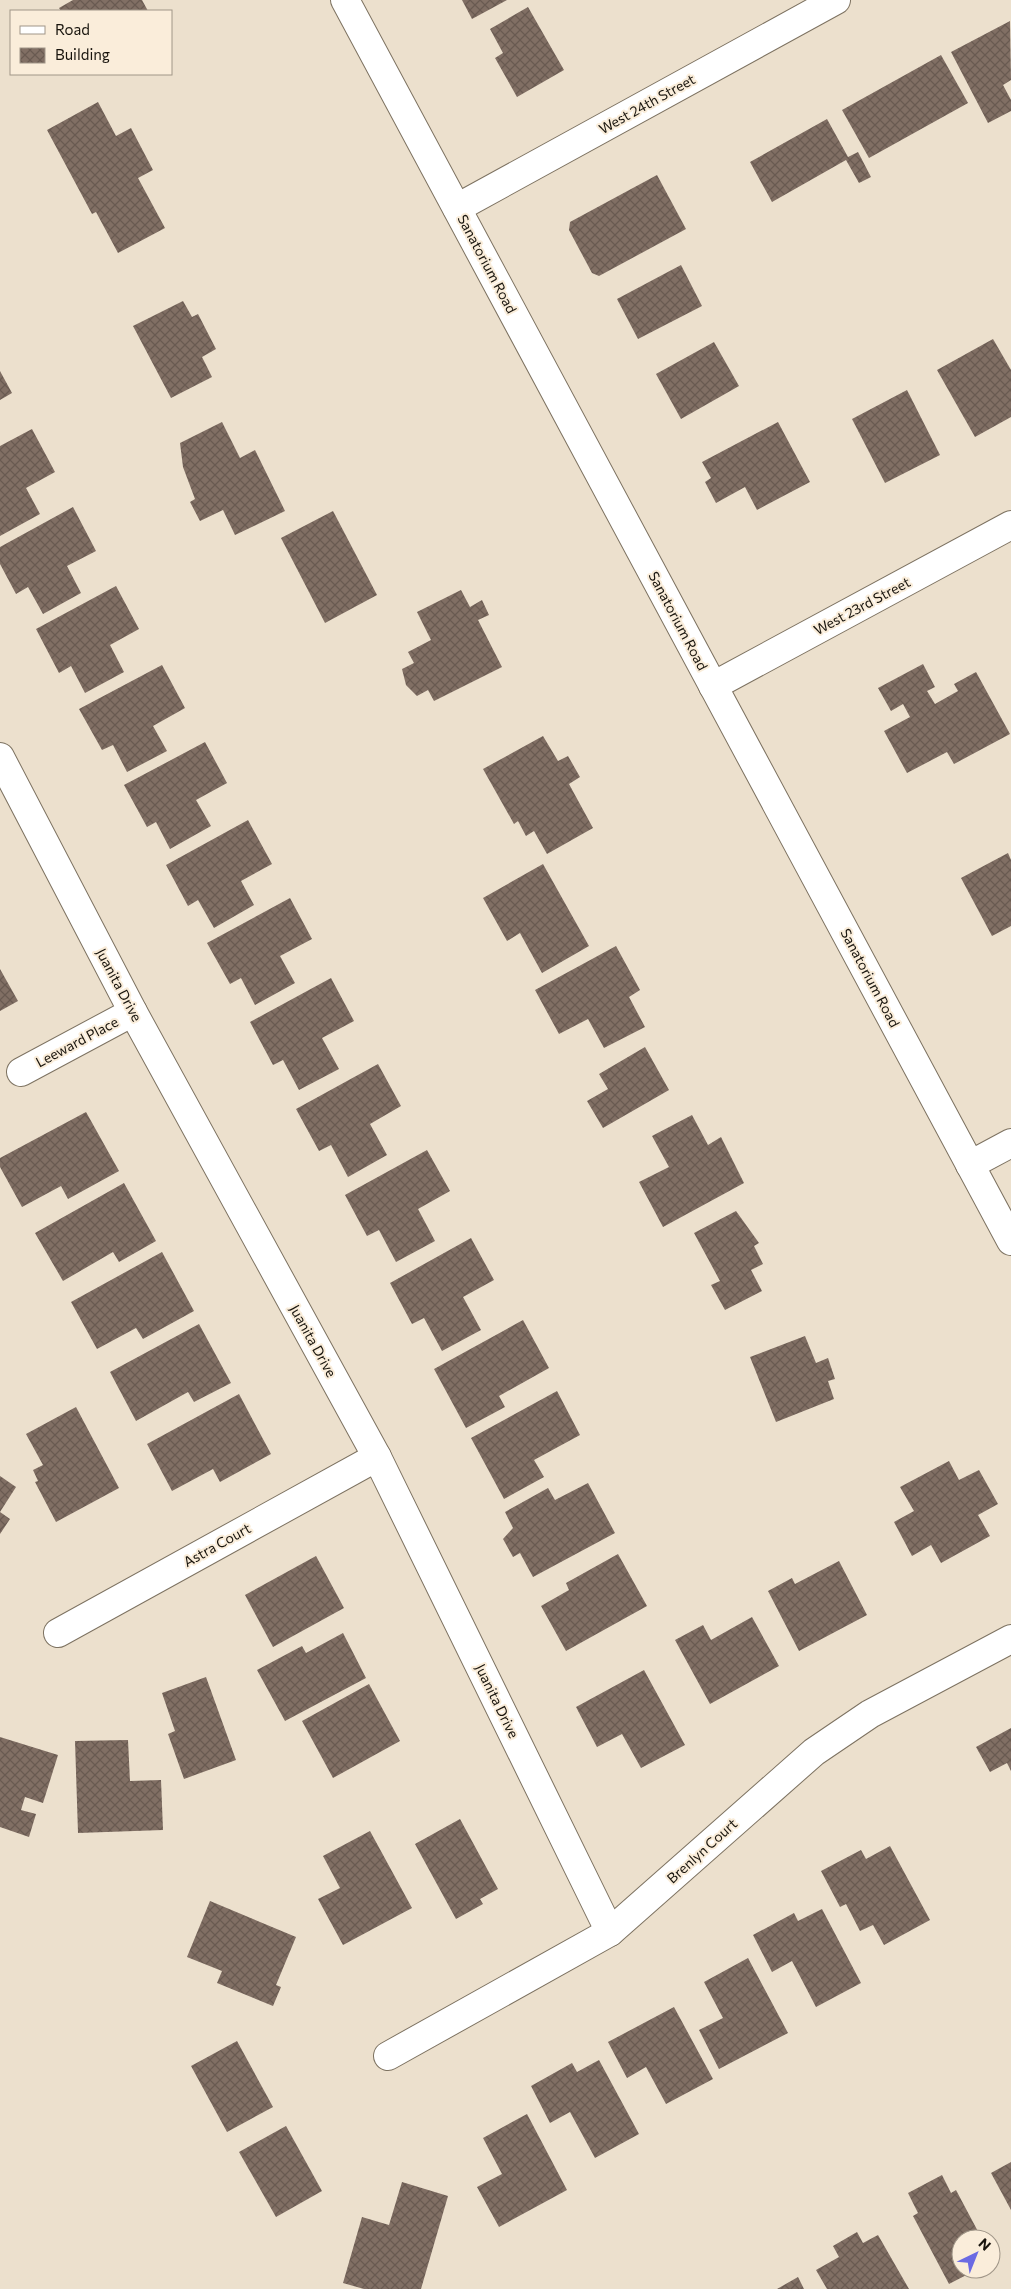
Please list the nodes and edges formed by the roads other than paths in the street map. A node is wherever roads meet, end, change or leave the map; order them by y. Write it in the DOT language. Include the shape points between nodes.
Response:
graph roads {
  1 [pos="345,0"];
  2 [pos="836,0"];
  3 [pos="457,208"];
  4 [pos="1011,526"];
  5 [pos="713,686"];
  6 [pos="0,757"];
  7 [pos="133,1012"];
  8 [pos="21,1072"];
  9 [pos="1011,1142"];
  10 [pos="970,1165"];
  11 [pos="1011,1241"];
  12 [pos="377,1456"];
  13 [pos="58,1633"];
  14 [pos="1011,1639"];
  15 [pos="610,1932"];
  16 [pos="388,2056"];
  1 -- 3 [label="street, Sanatorium Road"];
  2 -- 3 [label="street, West 24th Street"];
  3 -- 5 [label="street, Sanatorium Road"];
  4 -- 5 [label="street, West 23rd Street"];
  5 -- 10 [label="street, Sanatorium Road"];
  6 -- 7 [label="street, Juanita Drive"];
  7 -- 8 [label="street, Leeward Place"];
  7 -- 12 [label="street, Juanita Drive"];
  9 -- 10 [label="street"];
  10 -- 11 [label="street, Sanatorium Road"];
  12 -- 13 [label="street, Astra Court"];
  12 -- 15 [label="street, Juanita Drive"];
  14 -- 15 [label="street, Brenlyn Court" via="870,1714 814,1752"];
  15 -- 16 [label="street, Brenlyn Court"];
}
